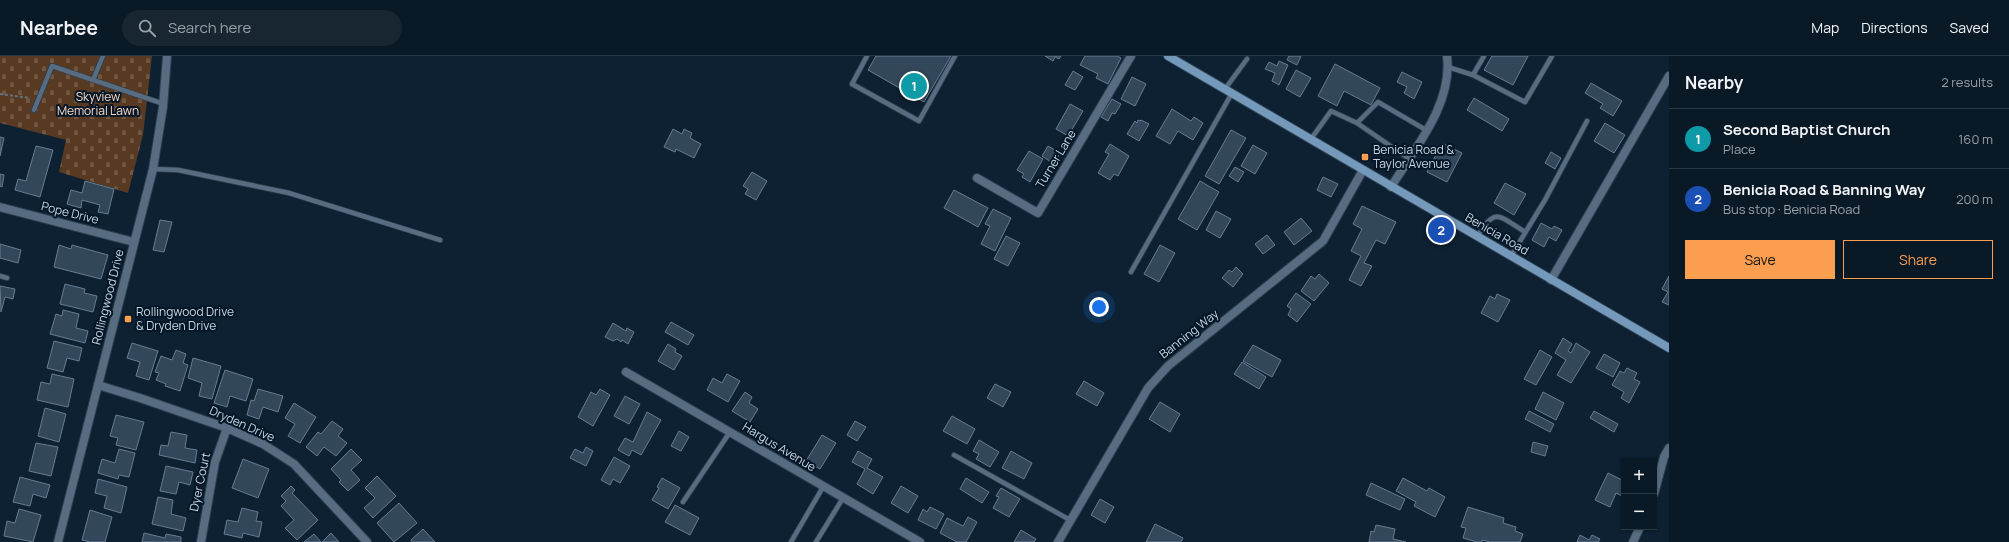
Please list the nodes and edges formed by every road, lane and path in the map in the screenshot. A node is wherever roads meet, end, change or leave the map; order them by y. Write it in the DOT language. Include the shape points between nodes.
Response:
graph roads {
  1 [pos="103,56"];
  2 [pos="167,56"];
  3 [pos="867,56"];
  4 [pos="955,56"];
  5 [pos="1131,56"];
  6 [pos="1168,56"];
  7 [pos="1447,56"];
  8 [pos="1484,56"];
  9 [pos="1552,56"];
  10 [pos="1246,58"];
  11 [pos="1448,67"];
  12 [pos="1473,76"];
  13 [pos="1669,76"];
  14 [pos="93,80"];
  15 [pos="1228,91"];
  16 [pos="0,94"];
  17 [pos="38,100"];
  18 [pos="164,104"];
  19 [pos="34,110"];
  20 [pos="1587,122"];
  21 [pos="1357,123"];
  22 [pos="1426,130"];
  23 [pos="1311,139"];
  24 [pos="1408,158"];
  25 [pos="153,169"];
  26 [pos="1363,170"];
  27 [pos="977,178"];
  28 [pos="1391,186"];
  29 [pos="0,207"];
  30 [pos="1526,232"];
  31 [pos="1477,237"];
  32 [pos="440,240"];
  33 [pos="134,242"];
  34 [pos="1511,256"];
  35 [pos="1131,272"];
  36 [pos="0,276"];
  37 [pos="7,278"];
  38 [pos="1551,280"];
  39 [pos="1669,348"];
  40 [pos="626,372"];
  41 [pos="98,385"];
  42 [pos="227,428"];
  43 [pos="730,432"];
  44 [pos="1669,448"];
  45 [pos="954,455"];
  46 [pos="1657,483"];
  47 [pos="823,486"];
  48 [pos="843,498"];
  49 [pos="683,502"];
  50 [pos="1070,520"];
  51 [pos="1639,530"];
  52 [pos="58,542"];
  53 [pos="201,542"];
  54 [pos="367,542"];
  55 [pos="791,542"];
  56 [pos="816,542"];
  57 [pos="920,542"];
  58 [pos="1058,542"];
  59 [pos="1633,542"];
  1 -- 14 [label="lane"];
  2 -- 18 [label="street, Rollingwood Drive"];
  3 -- 4 [label="lane" via="852,84 919,121"];
  5 -- 27 [label="street, Turner Lane" via="1038,214"];
  6 -- 15 [label="main road, Benicia Road"];
  7 -- 11 [label="street"];
  8 -- 12 [label="lane"];
  9 -- 12 [label="lane" via="1526,102"];
  10 -- 15 [label="lane"];
  11 -- 12 [label="lane"];
  11 -- 22 [label="street" via="1445,91"];
  13 -- 38 [label="street"];
  14 -- 17 [label="lane" via="52,66"];
  14 -- 18 [label="lane"];
  15 -- 23 [label="main road, Benicia Road"];
  15 -- 35 [label="lane"];
  16 -- 17 [label="path"];
  17 -- 19 [label="lane"];
  18 -- 25 [label="street, Rollingwood Drive"];
  20 -- 30 [label="lane"];
  21 -- 22 [label="lane" via="1378,102"];
  21 -- 23 [label="lane" via="1331,111"];
  21 -- 24 [label="lane"];
  22 -- 24 [label="street"];
  23 -- 26 [label="main road, Benicia Road"];
  24 -- 28 [label="street"];
  25 -- 32 [label="lane" via="178,170 289,193"];
  25 -- 33 [label="street, Rollingwood Drive"];
  26 -- 28 [label="main road, Benicia Road"];
  26 -- 50 [label="street, Banning Way" via="1323,242 1168,366 1155,380"];
  28 -- 31 [label="main road, Benicia Road"];
  29 -- 33 [label="street, Pope Drive"];
  30 -- 31 [label="lane" via="1503,219 1492,217 1487,220"];
  30 -- 34 [label="lane"];
  31 -- 34 [label="main road, Benicia Road"];
  33 -- 41 [label="street, Rollingwood Drive"];
  34 -- 38 [label="main road, Benicia Road"];
  36 -- 37 [label="lane"];
  38 -- 39 [label="main road, Benicia Road"];
  40 -- 43 [label="street, Hargus Avenue"];
  41 -- 42 [label="street, Dryden Drive"];
  41 -- 52 [label="street, Rollingwood Drive"];
  42 -- 53 [label="street, Dyer Court" via="215,462"];
  42 -- 54 [label="street, Dryden Drive" via="263,444 294,464"];
  43 -- 47 [label="street, Hargus Avenue"];
  43 -- 49 [label="lane"];
  44 -- 46 [label="street" via="1664,456"];
  45 -- 50 [label="lane"];
  47 -- 48 [label="street, Hargus Avenue"];
  47 -- 55 [label="lane"];
  48 -- 56 [label="lane"];
  48 -- 57 [label="street, Hargus Avenue"];
  50 -- 58 [label="street, Banning Way"];
  51 -- 59 [label="street"];
}
